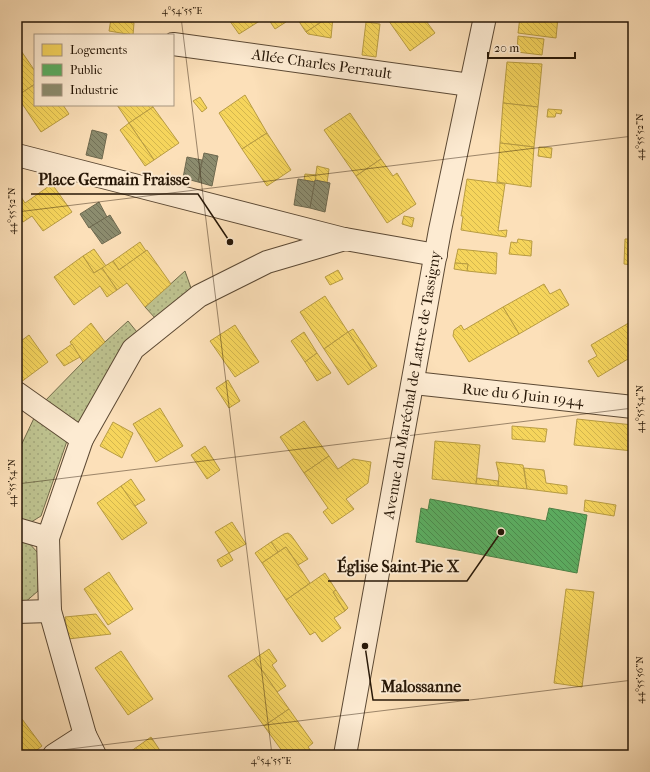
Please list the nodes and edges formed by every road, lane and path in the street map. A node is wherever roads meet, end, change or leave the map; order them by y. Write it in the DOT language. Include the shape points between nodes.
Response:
graph roads {
  1 [pos="485,17"];
  2 [pos="174,44"];
  3 [pos="470,85"];
  4 [pos="17,155"];
  5 [pos="346,239"];
  6 [pos="436,255"];
  7 [pos="414,383"];
  8 [pos="17,393"];
  9 [pos="633,407"];
  10 [pos="82,438"];
  11 [pos="17,529"];
  12 [pos="48,538"];
  13 [pos="50,611"];
  14 [pos="17,612"];
  15 [pos="86,735"];
  16 [pos="54,755"];
  17 [pos="95,755"];
  18 [pos="346,755"];
  1 -- 3 [label="street, Avenue du Maréchal de Lattre de Tassigny"];
  2 -- 3 [label="street, Allée Charles Perrault"];
  3 -- 6 [label="street, Avenue du Maréchal de Lattre de Tassigny"];
  4 -- 5 [label="street"];
  5 -- 6 [label="street"];
  5 -- 10 [label="street" via="267,262 199,296 133,349"];
  6 -- 7 [label="street, Avenue du Maréchal de Lattre de Tassigny"];
  7 -- 9 [label="street, Rue du 6 Juin 1944"];
  7 -- 18 [label="street, Avenue du Maréchal de Lattre de Tassigny"];
  8 -- 10 [label="street"];
  10 -- 12 [label="street"];
  11 -- 12 [label="street"];
  12 -- 13 [label="street"];
  13 -- 14 [label="street"];
  13 -- 15 [label="street"];
  15 -- 16 [label="street"];
  15 -- 17 [label="street"];
}
